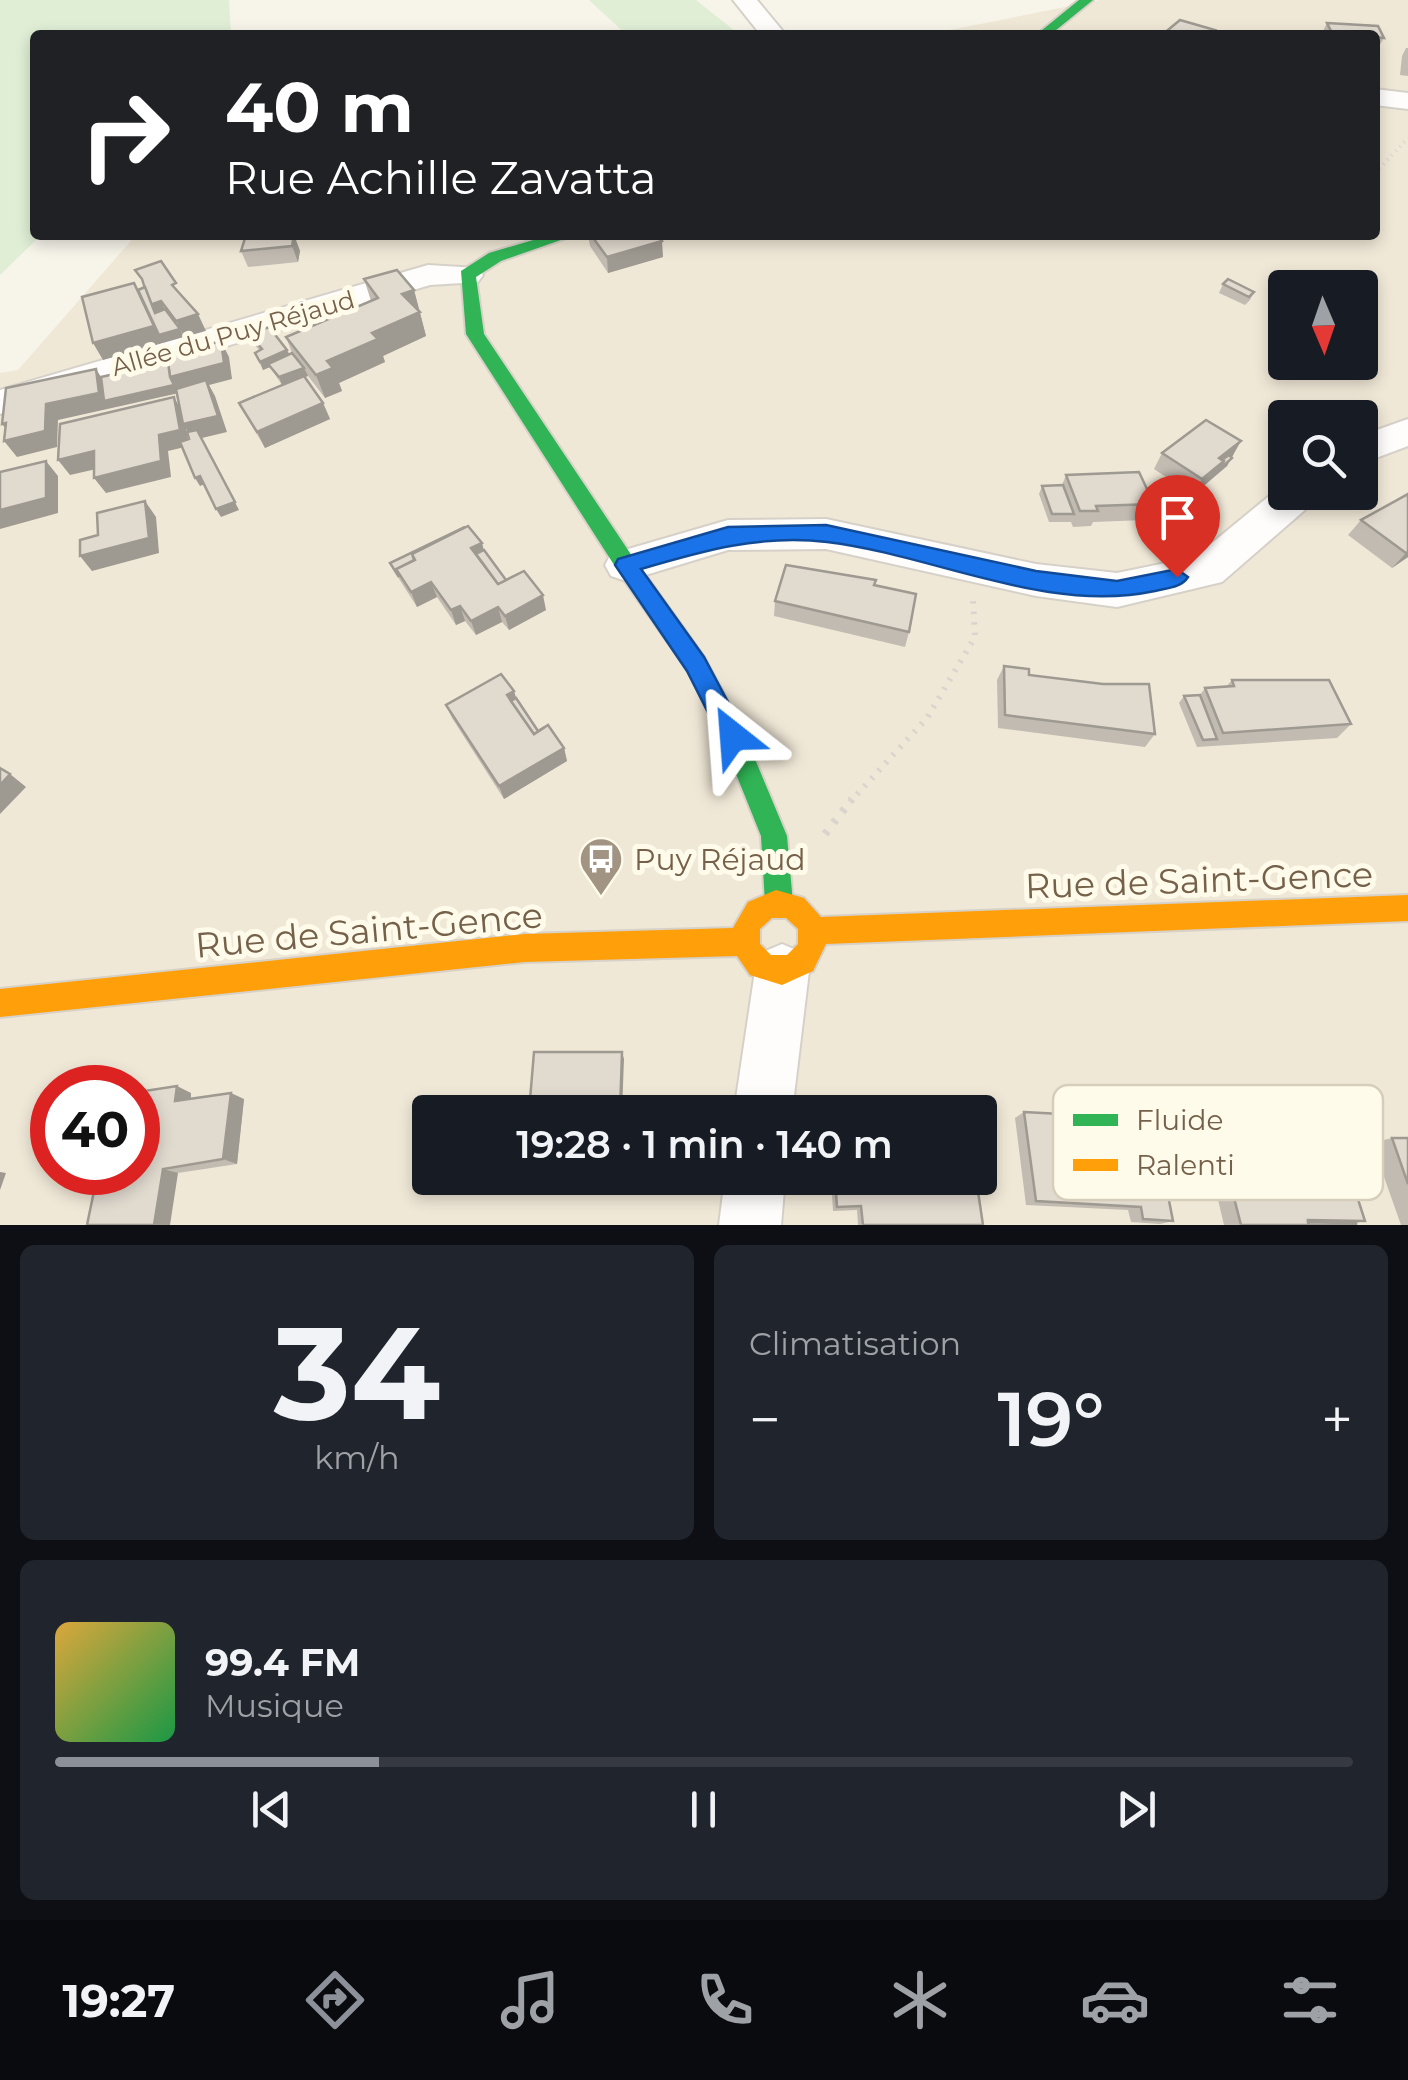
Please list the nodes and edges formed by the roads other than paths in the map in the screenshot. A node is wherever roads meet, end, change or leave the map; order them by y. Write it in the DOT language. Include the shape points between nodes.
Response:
graph roads {
  1 [pos="746,0"];
  2 [pos="1088,0"];
  3 [pos="770,30"];
  4 [pos="1049,30"];
  5 [pos="1380,98"];
  6 [pos="1408,101"];
  7 [pos="551,240"];
  8 [pos="467,275"];
  9 [pos="0,402"];
  10 [pos="1408,432"];
  11 [pos="1378,444"];
  12 [pos="1279,510"];
  13 [pos="626,565"];
  14 [pos="779,904"];
  15 [pos="1408,908"];
  16 [pos="780,948"];
  17 [pos="0,1003"];
  18 [pos="765,1095"];
  19 [pos="753,1195"];
  20 [pos="750,1225"];
  1 -- 3 [label="street"];
  2 -- 4 [label="street"];
  5 -- 6 [label="street"];
  7 -- 8 [label="street" via="495,257"];
  8 -- 9 [label="street, Allée du Puy Réjaud" via="428,276"];
  8 -- 13 [label="street" via="475,334"];
  10 -- 11 [label="street"];
  12 -- 13 [label="street" via="1207,571 1117,590 972,568 826,534 728,535"];
  13 -- 14 [label="street" via="696,664 733,736 774,836"];
  14 -- 16 [label="street" via="805,916"];
  14 -- 16 [label="street" via="752,914 746,927"];
  15 -- 16 [label="street, Rue de Saint-Gence"];
  16 -- 17 [label="street, Rue de Saint-Gence" via="525,948"];
  16 -- 18 [label="street" via="780,1013"];
  19 -- 20 [label="street"];
}
